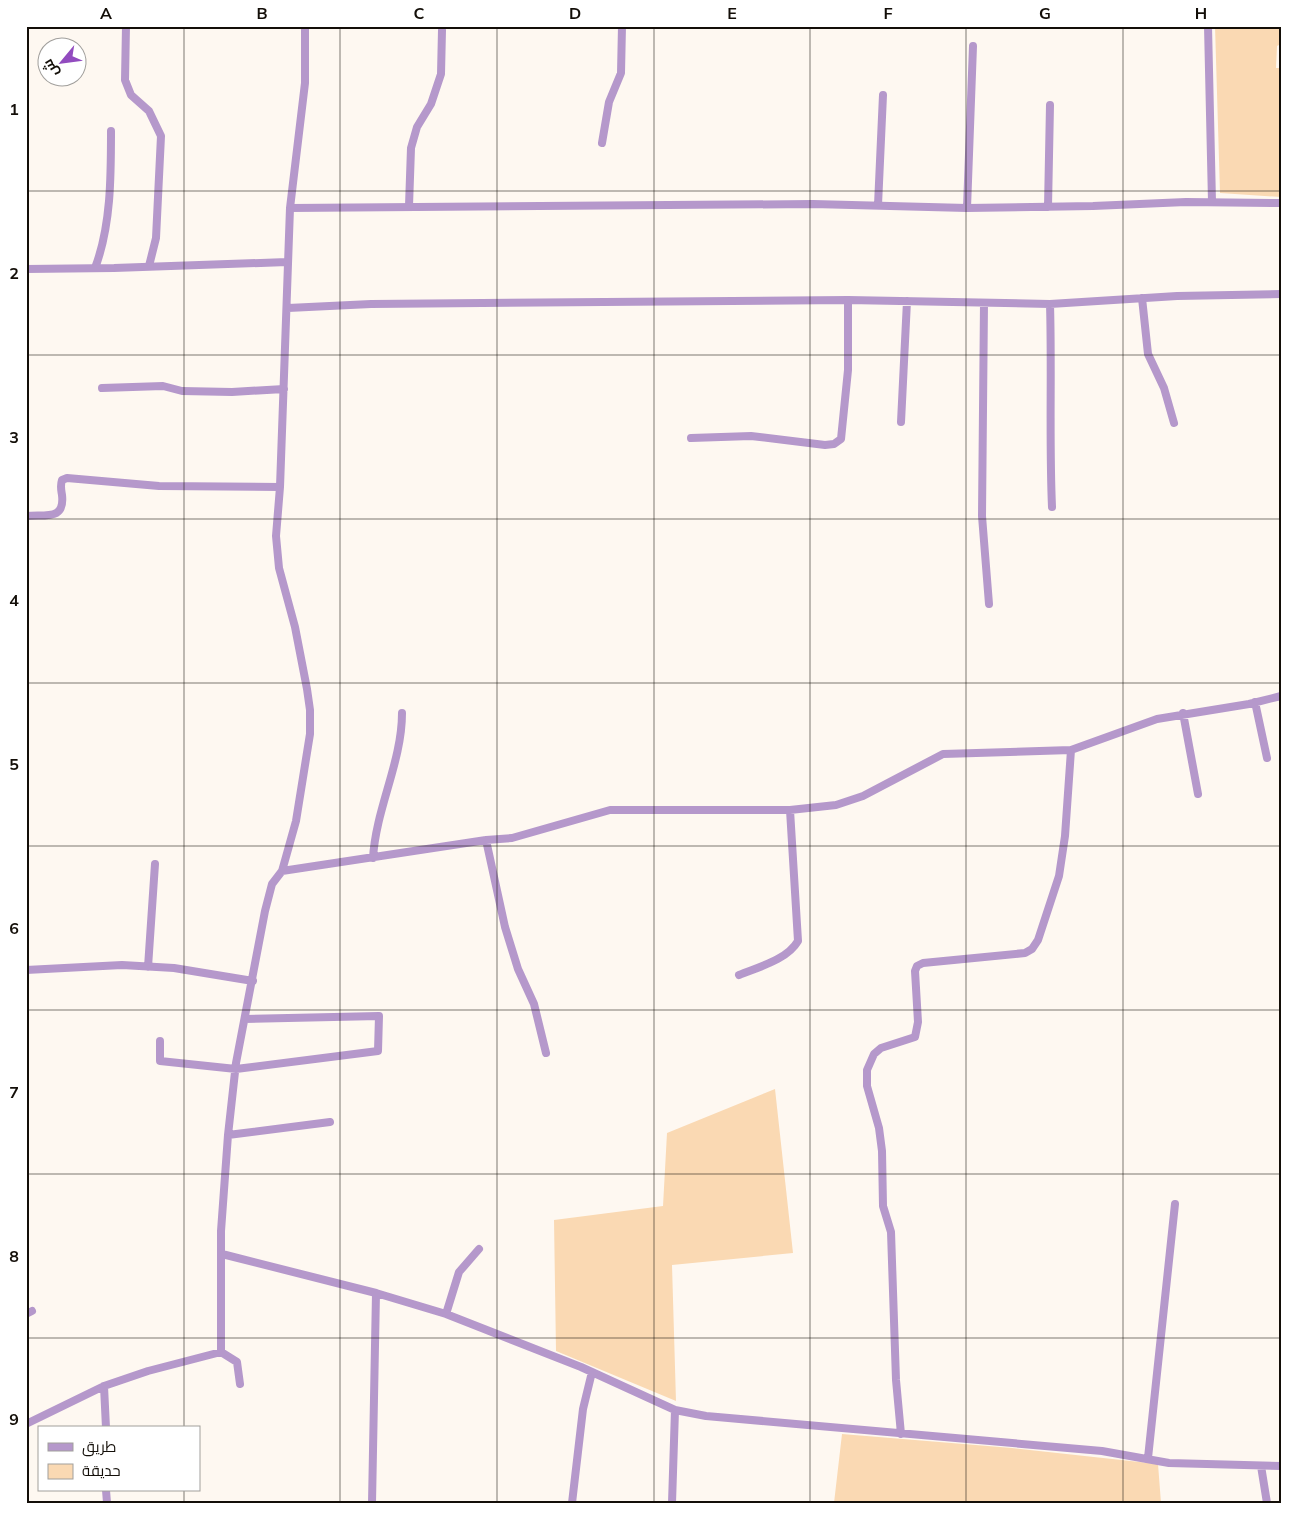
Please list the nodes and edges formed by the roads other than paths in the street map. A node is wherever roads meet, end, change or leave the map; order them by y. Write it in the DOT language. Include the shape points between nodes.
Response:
graph roads {
  1 [pos="126,26"];
  2 [pos="305,26"];
  3 [pos="622,26"];
  4 [pos="1208,26"];
  5 [pos="442,30"];
  6 [pos="973,46"];
  7 [pos="883,95"];
  8 [pos="1050,105"];
  9 [pos="111,131"];
  10 [pos="602,143"];
  11 [pos="1212,202"];
  12 [pos="1281,203"];
  13 [pos="878,205"];
  14 [pos="409,206"];
  15 [pos="1048,207"];
  16 [pos="290,208"];
  17 [pos="967,208"];
  18 [pos="287,262"];
  19 [pos="149,266"];
  20 [pos="95,268"];
  21 [pos="26,269"];
  22 [pos="1281,294"];
  23 [pos="1142,298"];
  24 [pos="848,300"];
  25 [pos="907,301"];
  26 [pos="984,302"];
  27 [pos="1050,304"];
  28 [pos="288,308"];
  29 [pos="102,388"];
  30 [pos="284,389"];
  31 [pos="901,422"];
  32 [pos="1174,423"];
  33 [pos="691,438"];
  34 [pos="280,487"];
  35 [pos="1052,507"];
  36 [pos="26,516"];
  37 [pos="989,604"];
  38 [pos="1281,696"];
  39 [pos="1255,702"];
  40 [pos="402,713"];
  41 [pos="1183,713"];
  42 [pos="1071,750"];
  43 [pos="1267,758"];
  44 [pos="1198,794"];
  45 [pos="790,810"];
  46 [pos="486,840"];
  47 [pos="373,858"];
  48 [pos="155,864"];
  49 [pos="282,871"];
  50 [pos="148,967"];
  51 [pos="26,970"];
  52 [pos="739,975"];
  53 [pos="253,981"];
  54 [pos="245,1019"];
  55 [pos="160,1041"];
  56 [pos="546,1053"];
  57 [pos="236,1069"];
  58 [pos="330,1122"];
  59 [pos="228,1136"];
  60 [pos="1175,1204"];
  61 [pos="479,1249"];
  62 [pos="222,1254"];
  63 [pos="376,1293"];
  64 [pos="446,1314"];
  65 [pos="221,1352"];
  66 [pos="592,1372"];
  67 [pos="240,1384"];
  68 [pos="104,1386"];
  69 [pos="675,1410"];
  70 [pos="26,1424"];
  71 [pos="106,1426"];
  72 [pos="900,1434"];
  73 [pos="1148,1458"];
  74 [pos="1262,1466"];
  75 [pos="1281,1466"];
  76 [pos="372,1503"];
  77 [pos="572,1503"];
  78 [pos="672,1503"];
  79 [pos="1267,1503"];
  1 -- 19 [label="street" via="125,80 131,95 149,111 161,136 156,238"];
  2 -- 16 [label="street" via="305,83"];
  3 -- 10 [label="street" via="621,73 609,102"];
  4 -- 11 [label="street"];
  5 -- 14 [label="street" via="441,74 411,148"];
  6 -- 17 [label="street"];
  7 -- 13 [label="street"];
  8 -- 15 [label="street"];
  9 -- 20 [label="street" via="107,216 103,247"];
  11 -- 12 [label="street"];
  11 -- 15 [label="street"];
  13 -- 14 [label="street"];
  13 -- 17 [label="street"];
  14 -- 16 [label="street"];
  15 -- 17 [label="street"];
  16 -- 18 [label="street"];
  18 -- 19 [label="street"];
  18 -- 28 [label="street"];
  19 -- 20 [label="street"];
  20 -- 21 [label="street"];
  22 -- 23 [label="street"];
  23 -- 27 [label="street"];
  23 -- 32 [label="street" via="1148,354 1164,388"];
  24 -- 25 [label="street"];
  24 -- 28 [label="street" via="371,304"];
  24 -- 33 [label="street" via="848,370 841,439 825,445 751,436"];
  25 -- 26 [label="street"];
  25 -- 31 [label="street"];
  26 -- 27 [label="street"];
  26 -- 37 [label="street" via="982,516"];
  27 -- 35 [label="street"];
  28 -- 30 [label="street"];
  29 -- 30 [label="street" via="163,386 182,391 232,392"];
  30 -- 34 [label="street"];
  34 -- 36 [label="street" via="159,486 67,478 60,485 63,507 60,512"];
  34 -- 49 [label="street" via="276,536 279,568 295,627 310,710 310,734 296,821"];
  38 -- 39 [label="street"];
  39 -- 41 [label="street"];
  39 -- 43 [label="street"];
  40 -- 47 [label="street" via="402,730 378,817"];
  41 -- 42 [label="street" via="1156,719"];
  41 -- 44 [label="street"];
  42 -- 45 [label="street" via="943,754 863,796 836,805"];
  42 -- 72 [label="street" via="1059,876 1038,940 1025,954 917,966 918,1022 915,1037 881,1048 874,1054 867,1070 867,1086 882,1152 883,1206 891,1232"];
  45 -- 46 [label="street" via="610,810 512,838"];
  45 -- 52 [label="street" via="798,941 783,955"];
  46 -- 47 [label="street"];
  46 -- 56 [label="street" via="505,927 518,969 534,1004"];
  47 -- 49 [label="street"];
  48 -- 50 [label="street"];
  49 -- 53 [label="street" via="272,884"];
  50 -- 51 [label="street" via="122,965"];
  50 -- 53 [label="street"];
  53 -- 54 [label="street"];
  54 -- 57 [label="street"];
  54 -- 57 [label="street" via="379,1016 378,1051"];
  55 -- 57 [label="street" via="160,1061"];
  57 -- 59 [label="street"];
  58 -- 59 [label="street"];
  59 -- 62 [label="street"];
  60 -- 73 [label="street"];
  61 -- 64 [label="street" via="460,1272"];
  62 -- 63 [label="street"];
  62 -- 65 [label="street"];
  63 -- 64 [label="street"];
  63 -- 76 [label="street"];
  64 -- 66 [label="street"];
  65 -- 67 [label="street" via="237,1362"];
  65 -- 68 [label="street"];
  66 -- 69 [label="street"];
  66 -- 77 [label="street"];
  68 -- 70 [label="street"];
  68 -- 71 [label="street"];
  69 -- 72 [label="street" via="706,1416"];
  69 -- 78 [label="street"];
  72 -- 73 [label="street"];
  73 -- 74 [label="street" via="1169,1463"];
  74 -- 75 [label="street"];
  74 -- 79 [label="street"];
}
